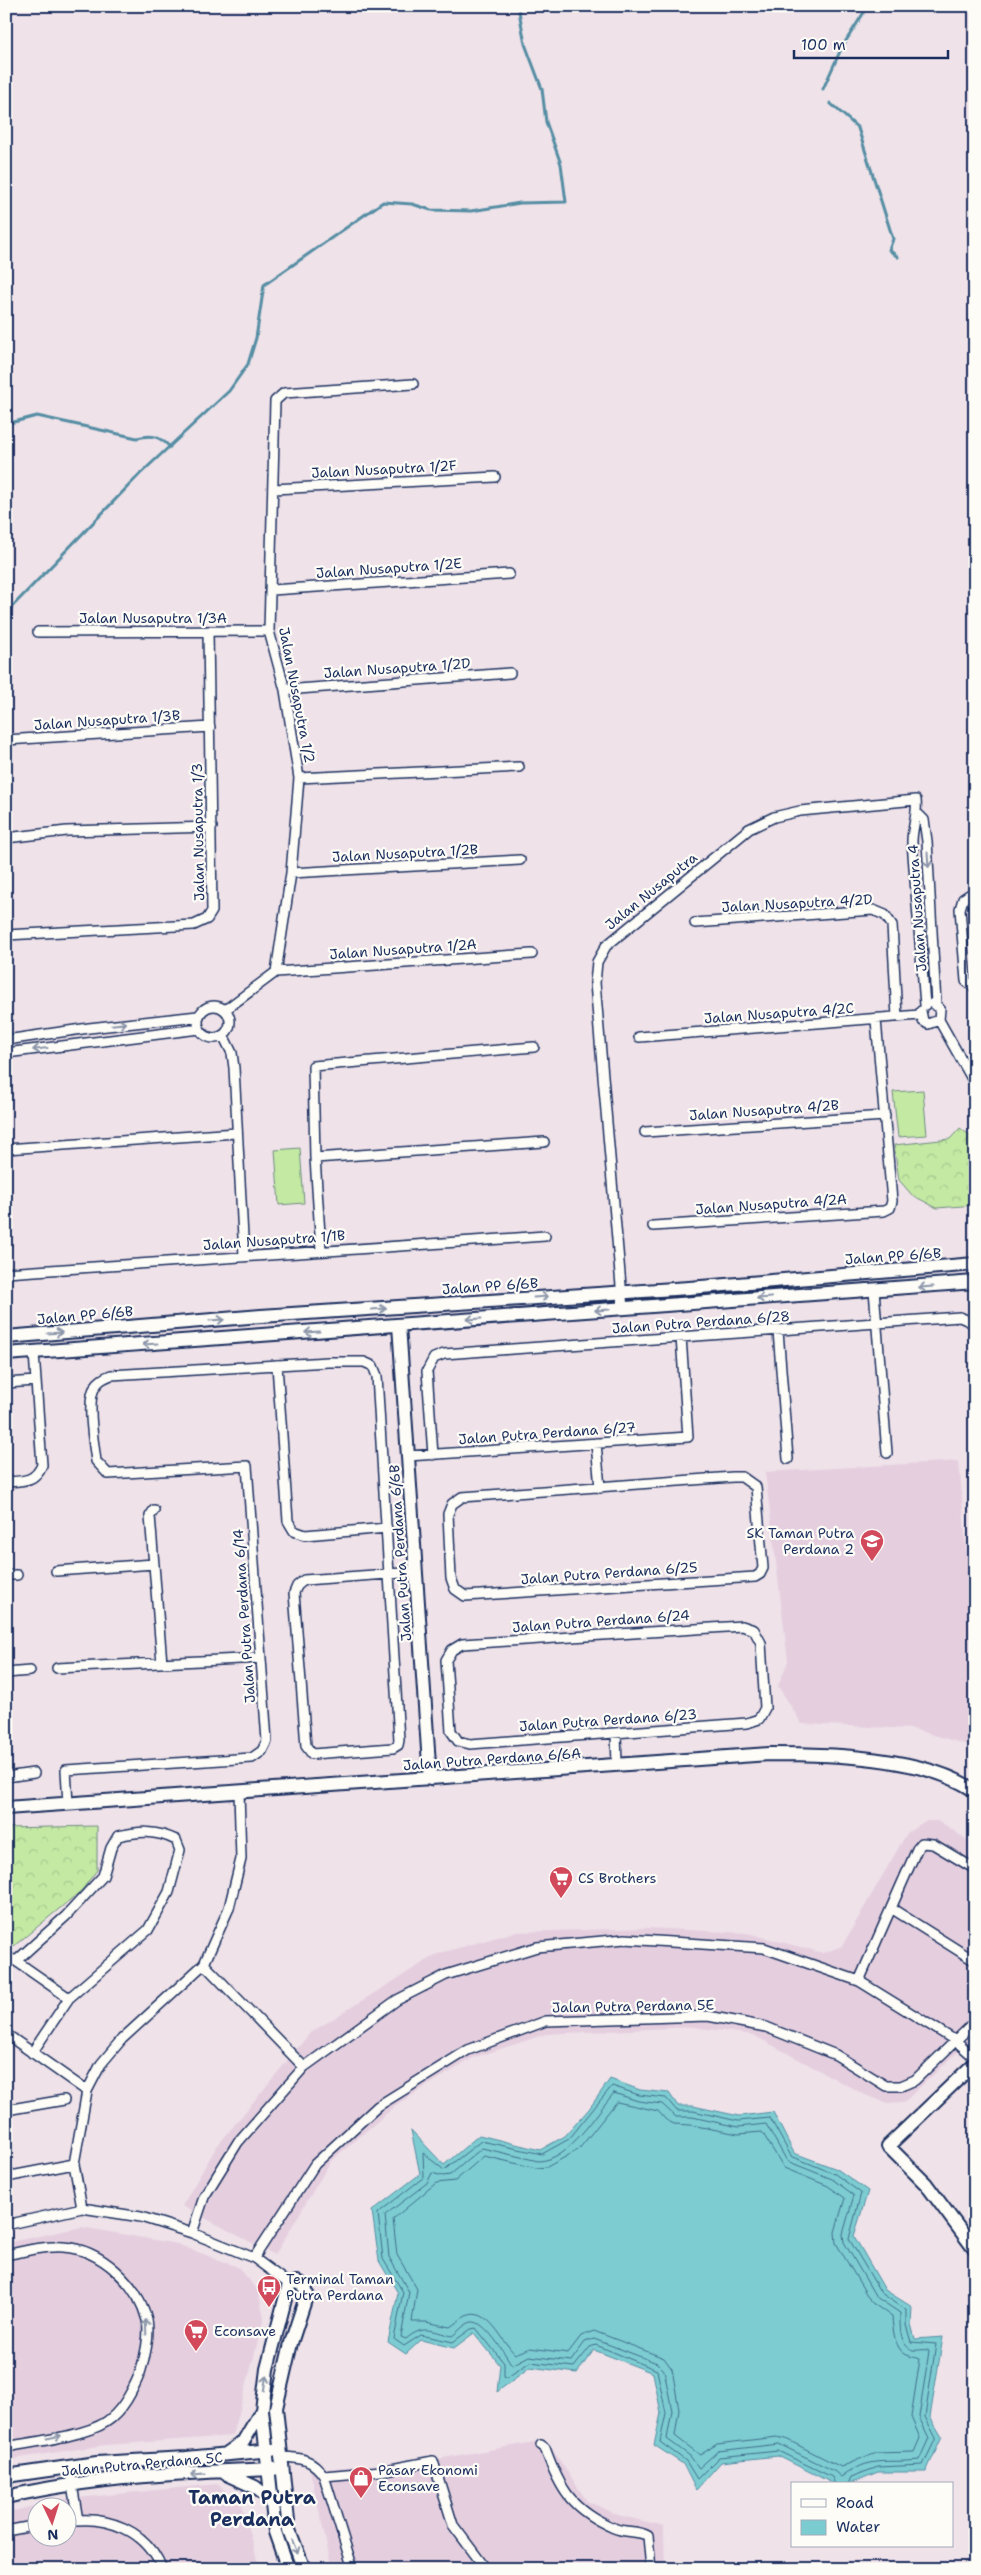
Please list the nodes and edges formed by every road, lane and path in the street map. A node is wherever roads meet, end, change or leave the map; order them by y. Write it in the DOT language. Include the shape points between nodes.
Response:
graph roads {
  1 [pos="413,384"];
  2 [pos="495,477"];
  3 [pos="274,489"];
  4 [pos="509,574"];
  5 [pos="272,590"];
  6 [pos="269,631"];
  7 [pos="38,632"];
  8 [pos="208,632"];
  9 [pos="510,673"];
  10 [pos="285,690"];
  11 [pos="210,727"];
  12 [pos="6,740"];
  13 [pos="519,767"];
  14 [pos="299,778"];
  15 [pos="916,800"];
  16 [pos="917,813"];
  17 [pos="212,827"];
  18 [pos="6,838"];
  19 [pos="520,860"];
  20 [pos="291,873"];
  21 [pos="975,892"];
  22 [pos="695,922"];
  23 [pos="6,935"];
  24 [pos="532,954"];
  25 [pos="276,972"];
  26 [pos="975,988"];
  27 [pos="936,1004"];
  28 [pos="925,1005"];
  29 [pos="225,1010"];
  30 [pos="920,1015"];
  31 [pos="198,1016"];
  32 [pos="897,1017"];
  33 [pos="876,1020"];
  34 [pos="939,1020"];
  35 [pos="89,1028"];
  36 [pos="199,1029"];
  37 [pos="54,1032"];
  38 [pos="223,1035"];
  39 [pos="639,1037"];
  40 [pos="6,1040"];
  41 [pos="92,1043"];
  42 [pos="57,1047"];
  43 [pos="534,1047"];
  44 [pos="6,1053"];
  45 [pos="975,1084"];
  46 [pos="885,1116"];
  47 [pos="645,1132"];
  48 [pos="236,1133"];
  49 [pos="544,1142"];
  50 [pos="6,1149"];
  51 [pos="315,1158"];
  52 [pos="653,1226"];
  53 [pos="544,1236"];
  54 [pos="321,1250"];
  55 [pos="244,1256"];
  56 [pos="975,1264"];
  57 [pos="6,1274"];
  58 [pos="975,1282"];
  59 [pos="874,1290"];
  60 [pos="621,1292"];
  61 [pos="623,1309"];
  62 [pos="878,1324"];
  63 [pos="399,1325"];
  64 [pos="973,1325"];
  65 [pos="778,1331"];
  66 [pos="6,1336"];
  67 [pos="681,1337"];
  68 [pos="34,1352"];
  69 [pos="6,1354"];
  70 [pos="277,1365"];
  71 [pos="36,1381"];
  72 [pos="6,1383"];
  73 [pos="596,1443"];
  74 [pos="887,1453"];
  75 [pos="433,1455"];
  76 [pos="408,1456"];
  77 [pos="788,1459"];
  78 [pos="6,1482"];
  79 [pos="600,1488"];
  80 [pos="154,1510"];
  81 [pos="387,1528"];
  82 [pos="154,1564"];
  83 [pos="56,1571"];
  84 [pos="416,1572"];
  85 [pos="389,1574"];
  86 [pos="6,1575"];
  87 [pos="17,1575"];
  88 [pos="261,1658"];
  89 [pos="162,1663"];
  90 [pos="58,1668"];
  91 [pos="30,1671"];
  92 [pos="6,1673"];
  93 [pos="748,1723"];
  94 [pos="616,1733"];
  95 [pos="470,1744"];
  96 [pos="617,1765"];
  97 [pos="34,1773"];
  98 [pos="6,1777"];
  99 [pos="430,1779"];
  100 [pos="975,1791"];
  101 [pos="239,1792"];
  102 [pos="68,1804"];
  103 [pos="6,1808"];
  104 [pos="975,1869"];
  105 [pos="891,1908"];
  106 [pos="6,1957"];
  107 [pos="16,1961"];
  108 [pos="975,1961"];
  109 [pos="204,1964"];
  110 [pos="859,1981"];
  111 [pos="69,1998"];
  112 [pos="975,2022"];
  113 [pos="6,2034"];
  114 [pos="956,2041"];
  115 [pos="32,2053"];
  116 [pos="975,2058"];
  117 [pos="975,2063"];
  118 [pos="304,2067"];
  119 [pos="87,2091"];
  120 [pos="64,2100"];
  121 [pos="6,2110"];
  122 [pos="74,2164"];
  123 [pos="6,2177"];
  124 [pos="82,2208"];
  125 [pos="6,2226"];
  126 [pos="192,2233"];
  127 [pos="975,2250"];
  128 [pos="6,2255"];
  129 [pos="254,2258"];
  130 [pos="288,2284"];
  131 [pos="262,2410"];
  132 [pos="541,2446"];
  133 [pos="6,2447"];
  134 [pos="265,2450"];
  135 [pos="226,2454"];
  136 [pos="280,2458"];
  137 [pos="69,2467"];
  138 [pos="267,2469"];
  139 [pos="221,2472"];
  140 [pos="6,2476"];
  141 [pos="324,2476"];
  142 [pos="72,2484"];
  143 [pos="6,2497"];
  144 [pos="74,2498"];
  145 [pos="269,2498"];
  146 [pos="78,2520"];
  147 [pos="28,2527"];
  148 [pos="6,2531"];
  149 [pos="162,2569"];
  150 [pos="288,2569"];
  151 [pos="304,2569"];
  152 [pos="353,2569"];
  153 [pos="486,2569"];
  154 [pos="651,2569"];
  1 -- 3 [label="street, Jalan Nusaputra 1/2" via="284,393 276,401"];
  2 -- 3 [label="street, Jalan Nusaputra 1/2F"];
  3 -- 5 [label="street, Jalan Nusaputra 1/2"];
  4 -- 5 [label="street, Jalan Nusaputra 1/2E"];
  5 -- 6 [label="street, Jalan Nusaputra 1/2"];
  6 -- 8 [label="street, Jalan Nusaputra 1/3A"];
  6 -- 10 [label="street, Jalan Nusaputra 1/2"];
  7 -- 8 [label="street, Jalan Nusaputra 1/3A"];
  8 -- 11 [label="street, Jalan Nusaputra 1/3"];
  9 -- 10 [label="street, Jalan Nusaputra 1/2D"];
  10 -- 14 [label="street, Jalan Nusaputra 1/2"];
  11 -- 12 [label="street, Jalan Nusaputra 1/3B"];
  11 -- 17 [label="street, Jalan Nusaputra 1/3"];
  13 -- 14 [label="street"];
  14 -- 20 [label="street, Jalan Nusaputra 1/2"];
  15 -- 16 [label="street, Jalan Nusaputra 4"];
  15 -- 60 [label="street, Jalan Nusaputra" via="823,808 774,817 750,829 606,946 597,962 595,983"];
  16 -- 27 [label="street, Jalan Nusaputra 4, one-way" via="924,820 927,841"];
  16 -- 28 [label="street, Jalan Nusaputra 4" via="912,822 912,842"];
  17 -- 18 [label="street" via="66,831"];
  17 -- 23 [label="street, Jalan Nusaputra 1/3" via="212,911 200,923"];
  19 -- 20 [label="street, Jalan Nusaputra 1/2B"];
  20 -- 25 [label="street, Jalan Nusaputra 1/2"];
  21 -- 26 [label="street" via="963,899 960,909 966,981"];
  22 -- 32 [label="street, Jalan Nusaputra 4/2D" via="873,910 885,915 892,926"];
  24 -- 25 [label="street, Jalan Nusaputra 1/2A"];
  25 -- 29 [label="street"];
  27 -- 28 [label="street"];
  27 -- 34 [label="street" via="941,1014"];
  28 -- 30 [label="street"];
  29 -- 31 [label="street" via="210,1006"];
  29 -- 38 [label="street" via="231,1023"];
  30 -- 32 [label="street, Jalan Nusaputra 4/2C"];
  30 -- 34 [label="street" via="928,1024"];
  35 -- 31 [label="street, one-way"];
  31 -- 36 [label="street"];
  32 -- 33 [label="street, Jalan Nusaputra 4/2C"];
  33 -- 39 [label="street, Jalan Nusaputra 4/2C"];
  33 -- 46 [label="street"];
  34 -- 45 [label="street"];
  35 -- 37 [label="street"];
  35 -- 41 [label="street"];
  36 -- 38 [label="street" via="210,1038"];
  36 -- 41 [label="street"];
  37 -- 40 [label="street"];
  37 -- 42 [label="street"];
  38 -- 48 [label="street" via="232,1053 234,1068"];
  41 -- 42 [label="street"];
  42 -- 44 [label="street, one-way"];
  43 -- 51 [label="street" via="313,1066"];
  46 -- 47 [label="street, Jalan Nusaputra 4/2B"];
  46 -- 52 [label="street, Jalan Nusaputra 4/2A" via="892,1201 890,1208 884,1211"];
  48 -- 50 [label="street"];
  48 -- 55 [label="street"];
  49 -- 51 [label="street"];
  51 -- 54 [label="street"];
  53 -- 54 [label="street, Jalan Nusaputra 1/1B"];
  54 -- 55 [label="street, Jalan Nusaputra 1/1B"];
  55 -- 57 [label="street, Jalan Nusaputra 1/1B"];
  56 -- 60 [label="street, Jalan PP 6/6B"];
  58 -- 59 [label="street, one-way"];
  59 -- 61 [label="street, one-way"];
  59 -- 62 [label="street"];
  60 -- 61 [label="street, Jalan Nusaputra"];
  66 -- 60 [label="street, Jalan PP 6/6B, one-way"];
  61 -- 63 [label="street, one-way"];
  62 -- 64 [label="street, Jalan Putra Perdana 6/28" via="960,1317"];
  62 -- 65 [label="street, Jalan Putra Perdana 6/28"];
  62 -- 74 [label="street"];
  63 -- 68 [label="street, one-way"];
  63 -- 76 [label="street, Jalan Putra Perdana 6/6B"];
  65 -- 67 [label="street, Jalan Putra Perdana 6/28"];
  65 -- 77 [label="street"];
  67 -- 73 [label="street, Jalan Putra Perdana 6/27" via="688,1437"];
  67 -- 75 [label="street, Jalan Putra Perdana 6/28" via="444,1354 434,1358 427,1372"];
  68 -- 69 [label="street"];
  68 -- 71 [label="street"];
  70 -- 81 [label="street" via="364,1362 373,1366 377,1376"];
  70 -- 81 [label="street" via="288,1521 294,1531 304,1535"];
  70 -- 88 [label="street, Jalan Putra Perdana 6/14" via="111,1375 94,1388 92,1404 96,1461 108,1474 247,1466"];
  71 -- 72 [label="street"];
  71 -- 78 [label="street" via="42,1465 38,1474 29,1480"];
  73 -- 75 [label="street, Jalan Putra Perdana 6/27"];
  73 -- 79 [label="street"];
  75 -- 76 [label="street, Jalan Putra Perdana 6/27"];
  76 -- 84 [label="street, Jalan Putra Perdana 6/6B"];
  79 -- 79 [label="street, Jalan Putra Perdana 6/25" via="462,1497 452,1504 448,1514 455,1589 465,1596 755,1577 760,1574 763,1568 756,1487 750,1481 733,1477"];
  80 -- 82 [label="street" via="150,1516"];
  81 -- 85 [label="street"];
  82 -- 83 [label="street"];
  82 -- 89 [label="street"];
  84 -- 85 [label="street"];
  84 -- 99 [label="street, Jalan Putra Perdana 6/6B"];
  85 -- 85 [label="street" via="304,1580 294,1593 306,1746 312,1754 398,1745"];
  86 -- 87 [label="street"];
  88 -- 89 [label="street"];
  88 -- 102 [label="street, Jalan Putra Perdana 6/14" via="267,1741 262,1752 252,1758 66,1770"];
  89 -- 90 [label="street"];
  91 -- 92 [label="street"];
  93 -- 94 [label="street, Jalan Putra Perdana 6/23"];
  93 -- 95 [label="street, Jalan Putra Perdana 6/24" via="759,1719 765,1708 761,1643 754,1630 742,1626 462,1644 452,1650 446,1660 451,1732 458,1741"];
  94 -- 95 [label="street, Jalan Putra Perdana 6/23"];
  94 -- 96 [label="street"];
  96 -- 99 [label="street, Jalan Putra Perdana 6/6A"];
  96 -- 100 [label="street, Jalan Putra Perdana 6/6A" via="810,1754 927,1769"];
  97 -- 98 [label="street"];
  99 -- 101 [label="street, Jalan Putra Perdana 6/6A"];
  101 -- 102 [label="street, Jalan Putra Perdana 6/6A"];
  101 -- 109 [label="street" via="241,1859 229,1908"];
  102 -- 103 [label="street, Jalan Putra Perdana 6/6A"];
  104 -- 105 [label="street" via="933,1844 922,1843 916,1849"];
  105 -- 108 [label="street"];
  105 -- 110 [label="street"];
  106 -- 107 [label="street"];
  107 -- 111 [label="street"];
  107 -- 111 [label="street" via="66,1916 103,1876 118,1836 142,1831 162,1833 176,1840 180,1850 169,1892 148,1930"];
  109 -- 118 [label="street"];
  109 -- 119 [label="street" via="122,2039 100,2064"];
  110 -- 114 [label="street"];
  110 -- 118 [label="street" via="764,1948 625,1939 537,1947 482,1962 397,2000"];
  111 -- 115 [label="street"];
  112 -- 114 [label="street, Jalan Putra Perdana 5E"];
  113 -- 115 [label="street"];
  114 -- 116 [label="street"];
  114 -- 129 [label="street, Jalan Putra Perdana 5E" via="916,2080 901,2086 886,2086 836,2055 766,2027 708,2016 546,2021 468,2050 378,2106 314,2164"];
  115 -- 119 [label="street"];
  117 -- 127 [label="street" via="888,2146 926,2184"];
  118 -- 126 [label="street" via="238,2142 204,2197"];
  119 -- 122 [label="street"];
  120 -- 121 [label="street"];
  122 -- 123 [label="street"];
  122 -- 124 [label="street"];
  124 -- 125 [label="street"];
  124 -- 126 [label="street" via="141,2218"];
  126 -- 129 [label="street"];
  133 -- 128 [label="street, one-way" via="84,2431 106,2422 133,2392 145,2359 147,2321 134,2291 115,2269 97,2257 64,2247 30,2249"];
  129 -- 130 [label="street"];
  131 -- 130 [label="street, one-way" via="267,2369"];
  130 -- 136 [label="street" via="302,2282 307,2294 291,2343 276,2408"];
  131 -- 134 [label="street"];
  131 -- 135 [label="street" via="243,2442"];
  132 -- 154 [label="street" via="545,2448 556,2479 578,2508 615,2529 648,2536"];
  134 -- 135 [label="street, Jalan Putra Perdana 5C"];
  134 -- 136 [label="street, Jalan Putra Perdana 5C"];
  134 -- 138 [label="street"];
  135 -- 137 [label="street, Jalan Putra Perdana 5C"];
  136 -- 138 [label="street, Jalan Putra Perdana 5C"];
  136 -- 141 [label="street" via="305,2458 317,2465"];
  136 -- 151 [label="street, one-way" via="289,2530"];
  137 -- 140 [label="street, Jalan Putra Perdana 5C"];
  137 -- 142 [label="street"];
  138 -- 139 [label="street, Jalan Putra Perdana 5C"];
  138 -- 145 [label="street"];
  139 -- 142 [label="street, Jalan Putra Perdana 5C, one-way"];
  139 -- 145 [label="street" via="248,2483"];
  141 -- 152 [label="street"];
  141 -- 153 [label="street" via="381,2471 433,2461 453,2525"];
  142 -- 143 [label="street, Jalan Putra Perdana 5C"];
  142 -- 144 [label="street"];
  145 -- 150 [label="street" via="274,2532"];
  146 -- 149 [label="street" via="113,2523 138,2535 157,2556"];
  147 -- 148 [label="street"];
}
